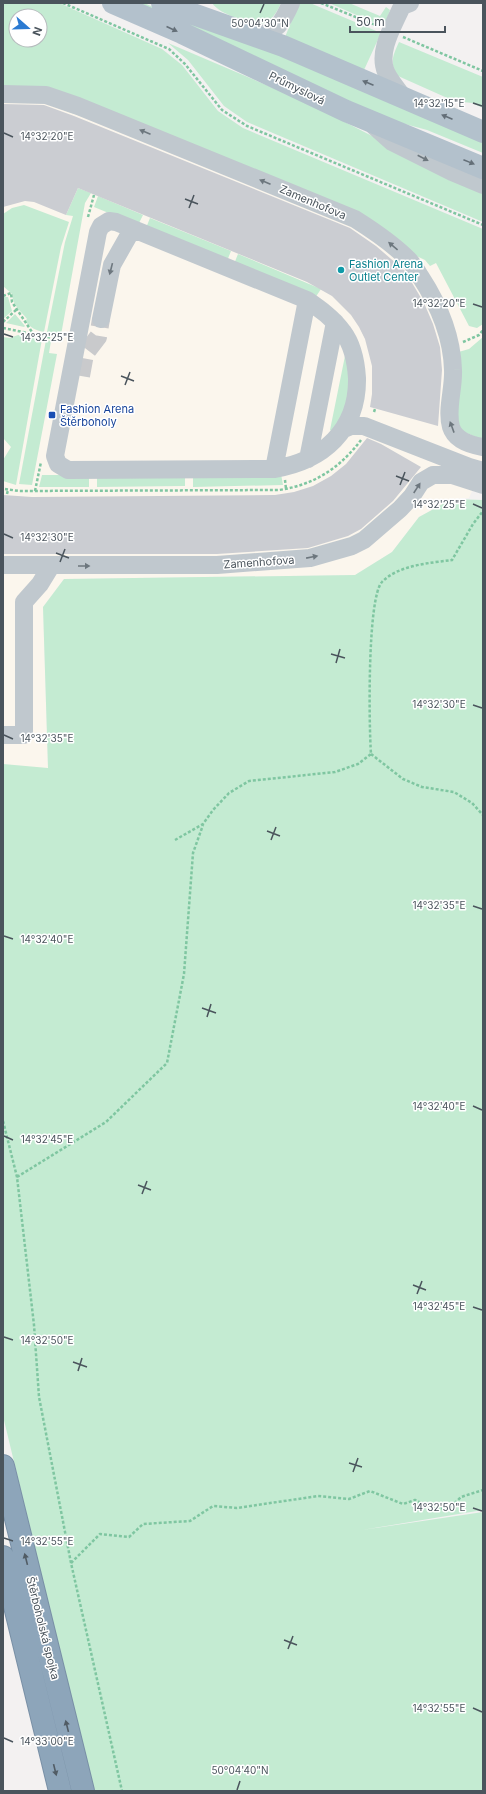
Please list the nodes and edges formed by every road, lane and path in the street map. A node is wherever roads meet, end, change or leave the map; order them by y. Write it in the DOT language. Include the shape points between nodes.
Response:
graph roads {
  1 [pos="63,3"];
  2 [pos="113,3"];
  3 [pos="290,3"];
  4 [pos="402,4"];
  5 [pos="173,5"];
  6 [pos="256,35"];
  7 [pos="3,94"];
  8 [pos="404,98"];
  9 [pos="368,120"];
  10 [pos="483,132"];
  11 [pos="483,168"];
  12 [pos="483,185"];
  13 [pos="483,226"];
  14 [pos="140,232"];
  15 [pos="3,296"];
  16 [pos="306,300"];
  17 [pos="17,309"];
  18 [pos="101,319"];
  19 [pos="3,322"];
  20 [pos="335,322"];
  21 [pos="3,328"];
  22 [pos="32,333"];
  23 [pos="65,340"];
  24 [pos="81,376"];
  25 [pos="356,396"];
  26 [pos="344,429"];
  27 [pos="483,447"];
  28 [pos="308,459"];
  29 [pos="483,461"];
  30 [pos="61,467"];
  31 [pos="274,469"];
  32 [pos="483,471"];
  33 [pos="483,485"];
  34 [pos="8,490"];
  35 [pos="7,494"];
  36 [pos="483,511"];
  37 [pos="3,565"];
  38 [pos="51,566"];
  39 [pos="3,735"];
  40 [pos="371,754"];
  41 [pos="483,815"];
  42 [pos="203,824"];
  43 [pos="175,840"];
  44 [pos="3,1121"];
  45 [pos="16,1177"];
  46 [pos="3,1466"];
  47 [pos="483,1490"];
  48 [pos="3,1557"];
  49 [pos="71,1563"];
  50 [pos="3,1589"];
  51 [pos="32,1673"];
  52 [pos="60,1791"];
  53 [pos="83,1791"];
  54 [pos="122,1791"];
  1 -- 13 [label="path" via="169,49 185,64 222,110 247,126"];
  2 -- 9 [label="main road, Průmyslová, one-way"];
  3 -- 6 [label="lane" via="284,18 275,30"];
  4 -- 8 [label="lane" via="383,56 385,70"];
  5 -- 6 [label="main road"];
  8 -- 6 [label="main road, one-way"];
  27 -- 7 [label="lane, Zamenhofova, one-way" via="460,439 451,427 453,368 448,332 432,295 409,260 380,235 355,219 78,106 46,95"];
  10 -- 8 [label="main road, one-way"];
  9 -- 11 [label="main road, Průmyslová, one-way"];
  9 -- 12 [label="lane, one-way" via="392,142"];
  14 -- 16 [label="lane"];
  14 -- 18 [label="lane, one-way" via="131,232 114,259"];
  14 -- 30 [label="lane" via="109,221 101,226 98,232 55,456"];
  15 -- 17 [label="path" via="11,293 12,302"];
  16 -- 20 [label="lane"];
  16 -- 31 [label="lane"];
  17 -- 19 [label="path"];
  17 -- 22 [label="path"];
  20 -- 25 [label="lane" via="348,342 355,362"];
  20 -- 28 [label="lane"];
  21 -- 22 [label="path"];
  22 -- 23 [label="path"];
  24 -- 30 [label="lane" via="70,431 58,456"];
  25 -- 26 [label="lane"];
  25 -- 29 [label="lane" via="361,408 372,416 474,460"];
  26 -- 28 [label="lane" via="322,451"];
  26 -- 32 [label="lane" via="364,426"];
  28 -- 31 [label="lane"];
  30 -- 31 [label="lane" via="68,470"];
  38 -- 33 [label="lane, Zamenhofova, one-way" via="217,565 310,558 364,540 400,509 421,482 433,475 452,475"];
  34 -- 35 [label="path"];
  36 -- 40 [label="path" via="452,560 407,569 392,574 381,582 375,602 370,641"];
  37 -- 38 [label="lane, Zamenhofova"];
  38 -- 39 [label="lane" via="24,602 24,735"];
  40 -- 41 [label="path" via="403,779 422,787 454,792 472,803"];
  40 -- 42 [label="path" via="358,764 335,772 249,781 229,793 212,810"];
  42 -- 43 [label="path"];
  42 -- 45 [label="path" via="193,853 184,974 167,1063 106,1122"];
  44 -- 45 [label="path"];
  45 -- 49 [label="path" via="34,1325 39,1398"];
  53 -- 46 [label="highway, Štěrboholská spojka, one-way"];
  47 -- 49 [label="path" via="461,1497 452,1506 436,1510 415,1500 403,1504 370,1490 350,1499 318,1496 237,1508 213,1506 190,1521 143,1524 129,1537 100,1534"];
  48 -- 51 [label="highway, Štěrboholská spojka"];
  49 -- 54 [label="path"];
  50 -- 51 [label="highway"];
  51 -- 52 [label="highway, Štěrboholská spojka, one-way"];
}
